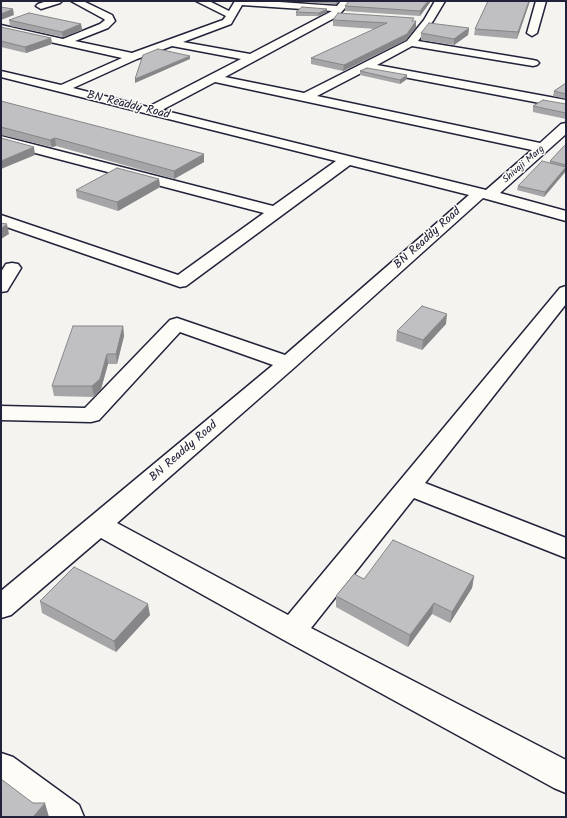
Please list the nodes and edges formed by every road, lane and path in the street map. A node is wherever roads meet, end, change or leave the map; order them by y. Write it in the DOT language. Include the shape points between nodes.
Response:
graph roads {
  1 [pos="57,1"];
  2 [pos="76,1"];
  3 [pos="201,1"];
  4 [pos="440,1"];
  5 [pos="541,1"];
  6 [pos="240,2"];
  7 [pos="41,6"];
  8 [pos="340,8"];
  9 [pos="231,15"];
  10 [pos="351,16"];
  11 [pos="16,19"];
  12 [pos="412,20"];
  13 [pos="428,21"];
  14 [pos="1,24"];
  15 [pos="1,28"];
  16 [pos="532,33"];
  17 [pos="64,42"];
  18 [pos="171,42"];
  19 [pos="411,43"];
  20 [pos="133,57"];
  21 [pos="253,58"];
  22 [pos="533,63"];
  23 [pos="365,66"];
  24 [pos="1,74"];
  25 [pos="215,78"];
  26 [pos="62,89"];
  27 [pos="306,97"];
  28 [pos="566,104"];
  29 [pos="150,111"];
  30 [pos="563,134"];
  31 [pos="1,140"];
  32 [pos="544,148"];
  33 [pos="347,160"];
  34 [pos="485,194"];
  35 [pos="277,212"];
  36 [pos="566,216"];
  37 [pos="1,220"];
  38 [pos="12,268"];
  39 [pos="1,287"];
  40 [pos="566,292"];
  41 [pos="288,363"];
  42 [pos="1,413"];
  43 [pos="410,487"];
  44 [pos="99,525"];
  45 [pos="566,548"];
  46 [pos="1,607"];
  47 [pos="292,631"];
  48 [pos="1,768"];
  49 [pos="566,777"];
  50 [pos="67,817"];
  1 -- 7 [label="street"];
  2 -- 17 [label="street" via="109,18 110,21 104,26"];
  3 -- 9 [label="street"];
  4 -- 13 [label="street"];
  5 -- 16 [label="street"];
  6 -- 8 [label="street"];
  6 -- 9 [label="street"];
  8 -- 10 [label="street"];
  8 -- 21 [label="street"];
  9 -- 18 [label="street" via="227,22"];
  11 -- 14 [label="street"];
  12 -- 13 [label="street"];
  13 -- 19 [label="street"];
  15 -- 17 [label="street"];
  17 -- 20 [label="street"];
  18 -- 20 [label="street"];
  18 -- 21 [label="street"];
  19 -- 22 [label="street"];
  19 -- 23 [label="street"];
  20 -- 26 [label="street"];
  21 -- 25 [label="street"];
  23 -- 27 [label="street"];
  23 -- 28 [label="street"];
  24 -- 26 [label="street, BN Readdy Road"];
  25 -- 27 [label="street"];
  25 -- 29 [label="street"];
  26 -- 29 [label="street, BN Readdy Road"];
  27 -- 32 [label="street"];
  29 -- 33 [label="street, BN Readdy Road"];
  30 -- 32 [label="street, Shivaji Marg"];
  31 -- 35 [label="street"];
  32 -- 34 [label="street, Shivaji Marg"];
  33 -- 34 [label="street, BN Readdy Road"];
  33 -- 35 [label="street"];
  34 -- 36 [label="street"];
  34 -- 41 [label="street, BN Readdy Road"];
  35 -- 37 [label="street" via="180,282"];
  38 -- 39 [label="street"];
  40 -- 43 [label="street"];
  41 -- 42 [label="street" via="177,324 91,415"];
  41 -- 44 [label="street, BN Readdy Road"];
  43 -- 45 [label="street"];
  43 -- 47 [label="street"];
  44 -- 46 [label="street, BN Readdy Road"];
  44 -- 47 [label="street"];
  47 -- 49 [label="street"];
  48 -- 50 [label="street"];
}
